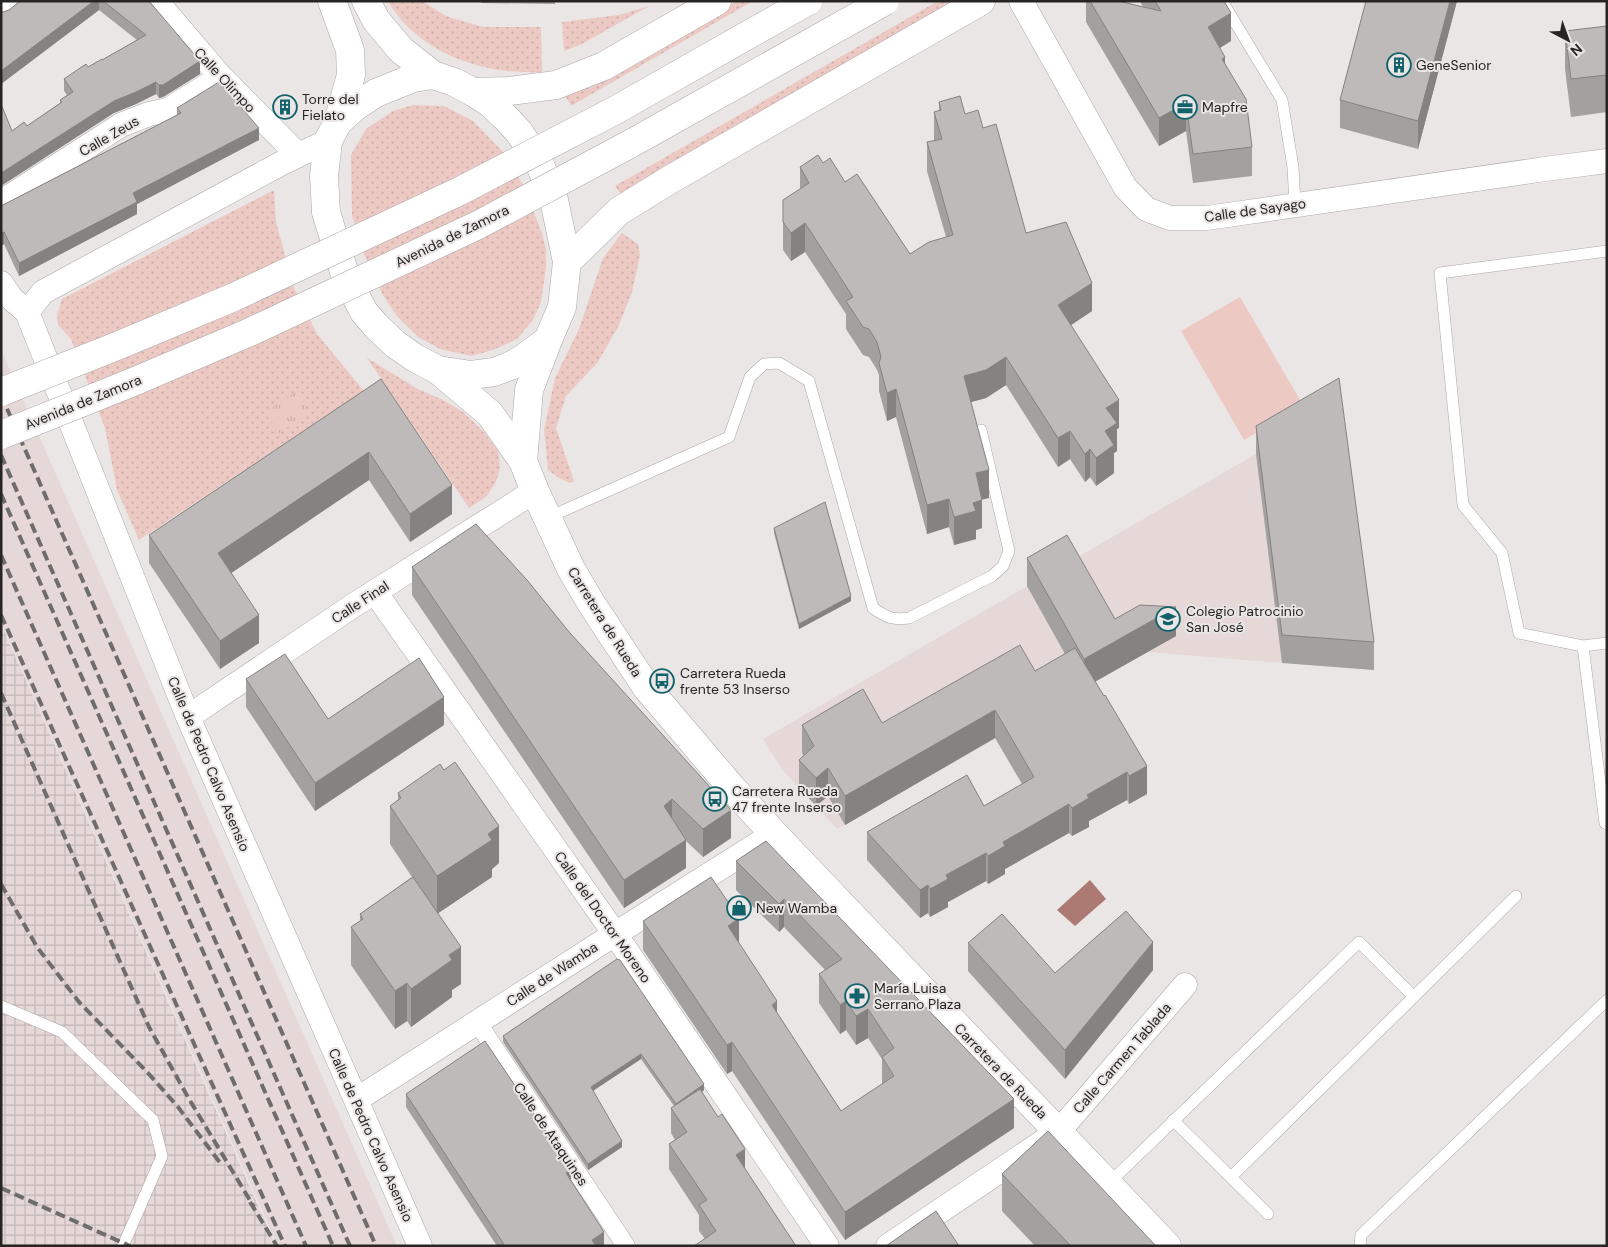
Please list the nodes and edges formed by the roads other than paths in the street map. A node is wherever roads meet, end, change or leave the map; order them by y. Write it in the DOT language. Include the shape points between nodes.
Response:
graph roads {
  1 [pos="14,1"];
  2 [pos="156,1"];
  3 [pos="332,1"];
  4 [pos="366,1"];
  5 [pos="717,1"];
  6 [pos="808,1"];
  7 [pos="885,1"];
  8 [pos="981,1"];
  9 [pos="1021,1"];
  10 [pos="1222,1"];
  11 [pos="1,11"];
  12 [pos="433,74"];
  13 [pos="221,77"];
  14 [pos="473,92"];
  15 [pos="333,132"];
  16 [pos="298,155"];
  17 [pos="1607,161"];
  18 [pos="1,202"];
  19 [pos="1295,205"];
  20 [pos="1607,251"];
  21 [pos="567,262"];
  22 [pos="1,283"];
  23 [pos="27,312"];
  24 [pos="548,340"];
  25 [pos="438,370"];
  26 [pos="1,392"];
  27 [pos="981,430"];
  28 [pos="1,435"];
  29 [pos="523,461"];
  30 [pos="535,491"];
  31 [pos="547,518"];
  32 [pos="375,592"];
  33 [pos="1607,643"];
  34 [pos="1583,646"];
  35 [pos="188,717"];
  36 [pos="1607,824"];
  37 [pos="774,834"];
  38 [pos="1516,896"];
  39 [pos="615,934"];
  40 [pos="1185,985"];
  41 [pos="1414,997"];
  42 [pos="1607,1000"];
  43 [pos="1,1006"];
  44 [pos="477,1022"];
  45 [pos="356,1100"];
  46 [pos="1173,1120"];
  47 [pos="1059,1132"];
  48 [pos="1230,1177"];
  49 [pos="1108,1184"];
  50 [pos="1268,1214"];
  51 [pos="123,1246"];
  52 [pos="420,1246"];
  53 [pos="626,1246"];
  54 [pos="827,1246"];
  55 [pos="888,1246"];
  56 [pos="1168,1246"];
  57 [pos="1360,1246"];
  1 -- 11 [label="street"];
  2 -- 13 [label="street, Calle Olimpo"];
  3 -- 15 [label="main road" via="350,50 351,76"];
  4 -- 12 [label="main road" via="376,20 401,50"];
  5 -- 14 [label="main road" via="604,66 556,85"];
  6 -- 26 [label="main road, bridge" via="614,111 460,191 234,297"];
  7 -- 28 [label="main road, Avenida de Zamora, bridge" via="630,144 478,224 250,332"];
  8 -- 21 [label="main road" via="620,211"];
  9 -- 19 [label="street, Calle de Sayago" via="1125,187 1146,209 1170,218 1207,218"];
  10 -- 19 [label="lane" via="1282,100 1293,168"];
  12 -- 14 [label="main road, Carretera de Rueda"];
  12 -- 15 [label="main road" via="413,78 376,93 356,106"];
  13 -- 16 [label="street, Calle Olimpo"];
  13 -- 18 [label="street, Calle Zeus" via="168,110 122,125"];
  14 -- 21 [label="main road, Carretera de Rueda" via="505,117 539,162 554,200"];
  15 -- 16 [label="street"];
  15 -- 25 [label="main road" via="324,176 326,212 346,278 364,312 376,326 395,344"];
  16 -- 23 [label="street" via="44,292"];
  17 -- 19 [label="street, Calle de Sayago"];
  20 -- 34 [label="lane" via="1440,273 1463,505 1502,554 1519,633"];
  21 -- 24 [label="main road, Carretera de Rueda" via="562,307"];
  22 -- 23 [label="street, Calle de Pedro Calvo Asensio"];
  23 -- 35 [label="street, Calle de Pedro Calvo Asensio"];
  24 -- 25 [label="main road" via="524,358 494,372 471,375"];
  24 -- 29 [label="main road, Carretera de Rueda" via="529,390"];
  25 -- 29 [label="main road, Carretera de Rueda" via="490,414"];
  27 -- 31 [label="lane" via="1009,552 1003,566 992,576 909,618 896,619 873,608 808,380 779,363 764,364 750,377 729,438"];
  29 -- 30 [label="main road, Carretera de Rueda"];
  30 -- 31 [label="main road, Carretera de Rueda"];
  30 -- 32 [label="street, Calle Final"];
  31 -- 37 [label="main road, Carretera de Rueda" via="590,603 647,688"];
  32 -- 35 [label="street, Calle Final"];
  32 -- 39 [label="street, Calle del Doctor Moreno"];
  33 -- 34 [label="lane"];
  34 -- 36 [label="lane"];
  35 -- 45 [label="street, Calle de Pedro Calvo Asensio"];
  37 -- 39 [label="street, Calle de Wamba"];
  37 -- 47 [label="main road, Carretera de Rueda"];
  38 -- 41 [label="lane"];
  39 -- 44 [label="street, Calle de Wamba"];
  39 -- 54 [label="street, Calle del Doctor Moreno"];
  40 -- 47 [label="street, Calle Carmen Tablada"];
  41 -- 46 [label="lane" via="1359,942"];
  41 -- 48 [label="lane"];
  42 -- 57 [label="lane" via="1361,1235"];
  43 -- 51 [label="lane" via="62,1032 153,1120 162,1156"];
  44 -- 45 [label="street, Calle de Wamba"];
  44 -- 53 [label="street, Calle de Ataquines"];
  45 -- 52 [label="street, Calle de Pedro Calvo Asensio"];
  46 -- 48 [label="lane"];
  46 -- 49 [label="lane"];
  47 -- 49 [label="main road, Carretera de Rueda"];
  47 -- 55 [label="street, Calle Carmen Tablada"];
  48 -- 50 [label="lane"];
  49 -- 56 [label="main road, Carretera de Rueda"];
}
